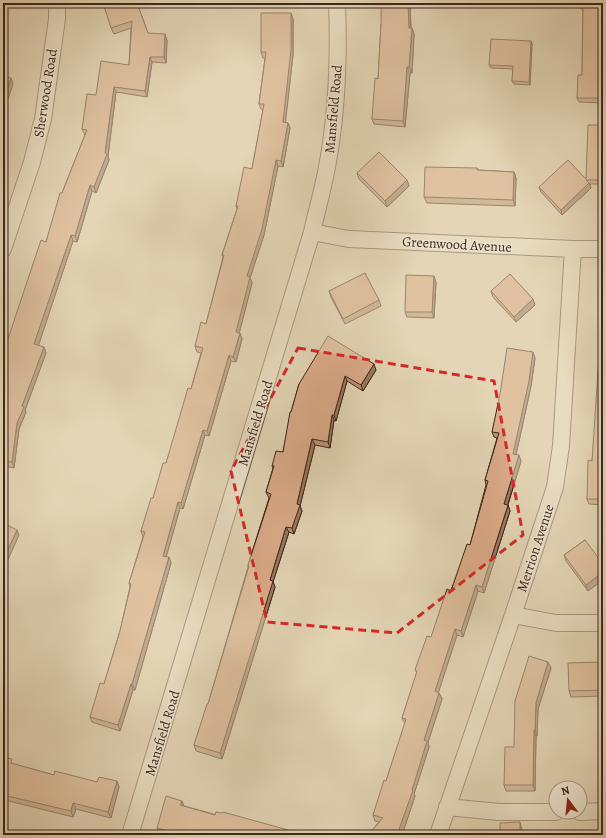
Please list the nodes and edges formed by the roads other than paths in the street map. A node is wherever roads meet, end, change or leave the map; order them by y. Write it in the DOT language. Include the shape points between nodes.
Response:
graph roads {
  1 [pos="57,3"];
  2 [pos="337,3"];
  3 [pos="312,232"];
  4 [pos="3,249"];
  5 [pos="573,249"];
  6 [pos="603,250"];
  7 [pos="513,615"];
  8 [pos="603,623"];
  9 [pos="447,808"];
  10 [pos="603,811"];
  11 [pos="548,812"];
  12 [pos="588,812"];
  13 [pos="130,835"];
  14 [pos="438,835"];
  1 -- 4 [label="street, Sherwood Road" via="43,119 32,162"];
  2 -- 3 [label="street, Mansfield Road" via="338,40 334,107 327,167"];
  3 -- 5 [label="street, Greenwood Avenue" via="349,239"];
  3 -- 13 [label="street, Mansfield Road"];
  5 -- 6 [label="street, Greenwood Avenue"];
  5 -- 7 [label="street, Merrion Avenue" via="561,446 556,480"];
  7 -- 8 [label="street" via="556,622"];
  7 -- 9 [label="street, Merrion Avenue"];
  9 -- 11 [label="street"];
  9 -- 14 [label="street, Merrion Avenue"];
  10 -- 12 [label="street"];
}
